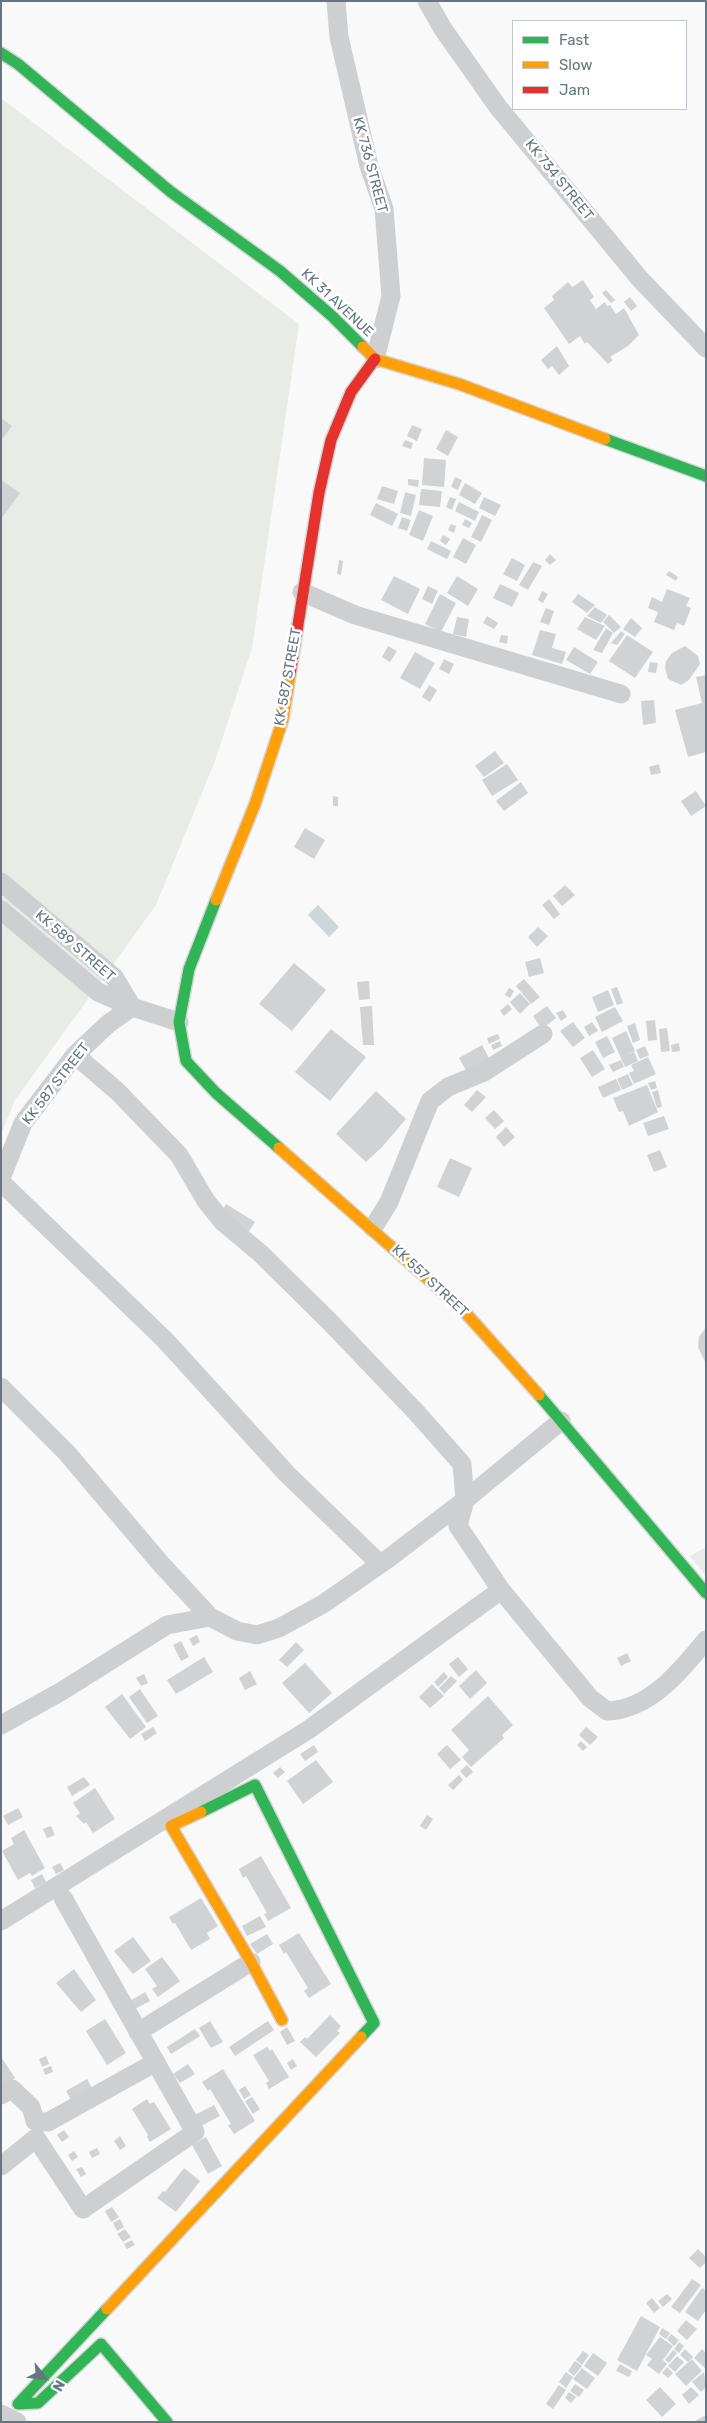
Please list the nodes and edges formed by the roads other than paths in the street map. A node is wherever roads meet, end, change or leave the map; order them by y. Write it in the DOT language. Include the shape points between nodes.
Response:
graph roads {
  1 [pos="336,1"];
  2 [pos="426,1"];
  3 [pos="1,52"];
  4 [pos="706,348"];
  5 [pos="375,359"];
  6 [pos="706,476"];
  7 [pos="302,592"];
  8 [pos="621,694"];
  9 [pos="1,882"];
  10 [pos="1,910"];
  11 [pos="132,1007"];
  12 [pos="179,1022"];
  13 [pos="543,1034"];
  14 [pos="75,1055"];
  15 [pos="1,1180"];
  16 [pos="373,1228"];
  17 [pos="1,1386"];
  18 [pos="561,1421"];
  19 [pos="465,1500"];
  20 [pos="380,1564"];
  21 [pos="501,1590"];
  22 [pos="706,1593"];
  23 [pos="210,1617"];
  24 [pos="706,1640"];
  25 [pos="1,1725"];
  26 [pos="64,1898"];
  27 [pos="1,1921"];
  28 [pos="251,1962"];
  29 [pos="282,2020"];
  30 [pos="138,2032"];
  31 [pos="156,2062"];
  32 [pos="1,2095"];
  33 [pos="1,2166"];
  34 [pos="1,2414"];
  35 [pos="17,2422"];
  36 [pos="167,2422"];
  1 -- 5 [label="street, KK 736 STREET" via="339,37 369,166 384,209 391,296"];
  2 -- 4 [label="street, KK 734 STREET" via="498,107 640,279"];
  3 -- 5 [label="street, KK 31 AVENUE" via="171,192 280,271"];
  5 -- 6 [label="street, KK 31 AVENUE" via="459,384"];
  5 -- 7 [label="street, KK 587 STREET" via="351,392 331,440"];
  7 -- 8 [label="street" via="355,615"];
  7 -- 12 [label="street, KK 587 STREET" via="283,719 256,804 189,969"];
  9 -- 11 [label="street, KK 589 STREET" via="114,977"];
  10 -- 11 [label="street, KK 589 STREET" via="98,992"];
  11 -- 12 [label="street"];
  11 -- 14 [label="street, KK 587 STREET"];
  12 -- 16 [label="street, KK 557 STREET" via="186,1061 216,1093"];
  13 -- 16 [label="street" via="484,1072 448,1087 430,1101 389,1202"];
  14 -- 15 [label="street, KK 587 STREET" via="23,1123"];
  14 -- 19 [label="street" via="117,1091 179,1155 206,1201 223,1222 260,1253 329,1322 456,1456 462,1464"];
  15 -- 20 [label="street" via="166,1340 287,1474"];
  16 -- 18 [label="street, KK 557 STREET" via="463,1310"];
  17 -- 23 [label="street" via="66,1452"];
  18 -- 19 [label="street"];
  18 -- 22 [label="street, KK 557 STREET"];
  19 -- 20 [label="street"];
  19 -- 21 [label="street" via="458,1526"];
  20 -- 23 [label="street" via="323,1604 279,1628 257,1635 237,1631"];
  21 -- 24 [label="street" via="590,1698 607,1711 622,1711 646,1700 689,1661"];
  21 -- 27 [label="street" via="308,1730"];
  23 -- 25 [label="street" via="167,1625"];
  26 -- 30 [label="street"];
  28 -- 29 [label="street"];
  28 -- 30 [label="street"];
  28 -- 36 [label="street" via="171,1826 254,1786 374,2022 18,2404 38,2403 101,2344"];
  30 -- 31 [label="street"];
  31 -- 32 [label="street" via="48,2122 35,2121 32,2107 12,2089"];
  31 -- 33 [label="street" via="195,2132 83,2209 36,2138"];
  34 -- 35 [label="street"];
}
